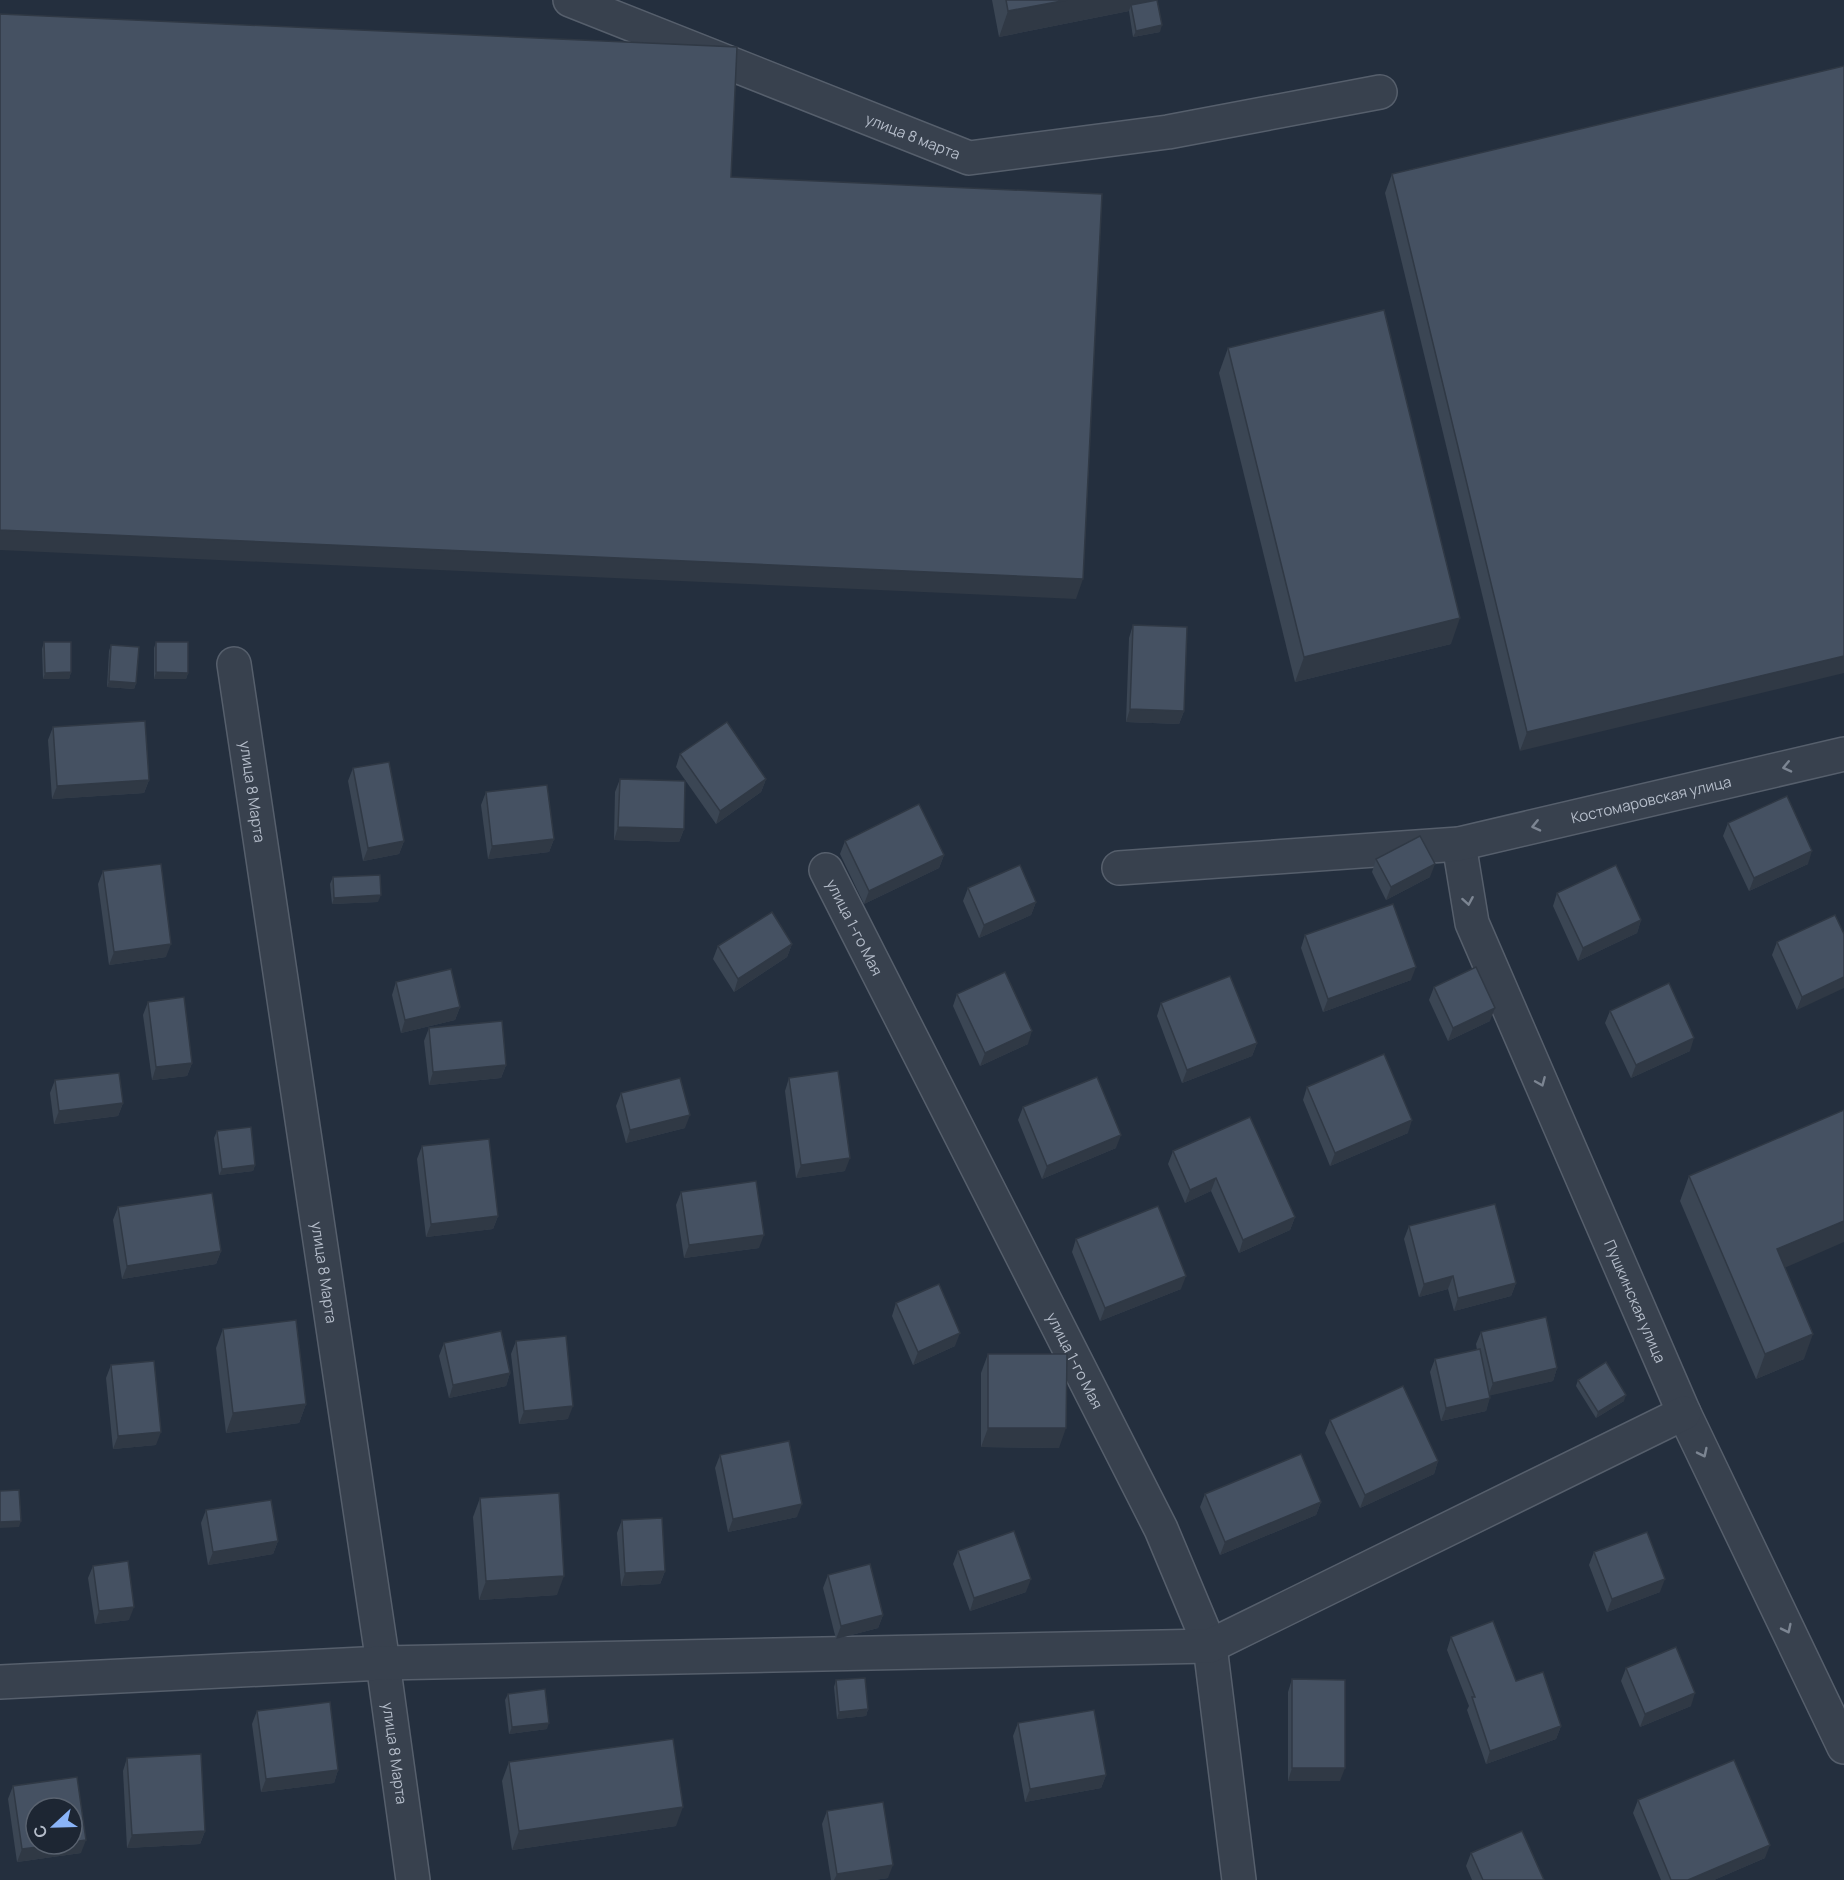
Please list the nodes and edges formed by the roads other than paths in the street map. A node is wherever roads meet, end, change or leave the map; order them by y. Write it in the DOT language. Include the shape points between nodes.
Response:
graph roads {
  1 [pos="570,0"];
  2 [pos="1380,92"];
  3 [pos="234,664"];
  4 [pos="1844,754"];
  5 [pos="1458,844"];
  6 [pos="1119,868"];
  7 [pos="826,870"];
  8 [pos="1684,1413"];
  9 [pos="1210,1646"];
  10 [pos="383,1663"];
  11 [pos="0,1682"];
  12 [pos="1844,1747"];
  13 [pos="413,1880"];
  14 [pos="1239,1880"];
  1 -- 2 [label="street, улица 8 марта" via="969,158 1168,132"];
  3 -- 10 [label="street, улица 8 Марта"];
  4 -- 5 [label="street, Костомаровская улица, one-way"];
  5 -- 6 [label="street, Костомаровская улица"];
  5 -- 8 [label="street, Пушкинская улица, one-way" via="1472,923"];
  7 -- 9 [label="street, улица 1-го Мая" via="1161,1528"];
  8 -- 9 [label="street"];
  8 -- 12 [label="street, Пушкинская улица, one-way"];
  9 -- 10 [label="street"];
  9 -- 14 [label="street, улица 1-го Мая"];
  10 -- 11 [label="street"];
  10 -- 13 [label="street, улица 8 Марта"];
}
